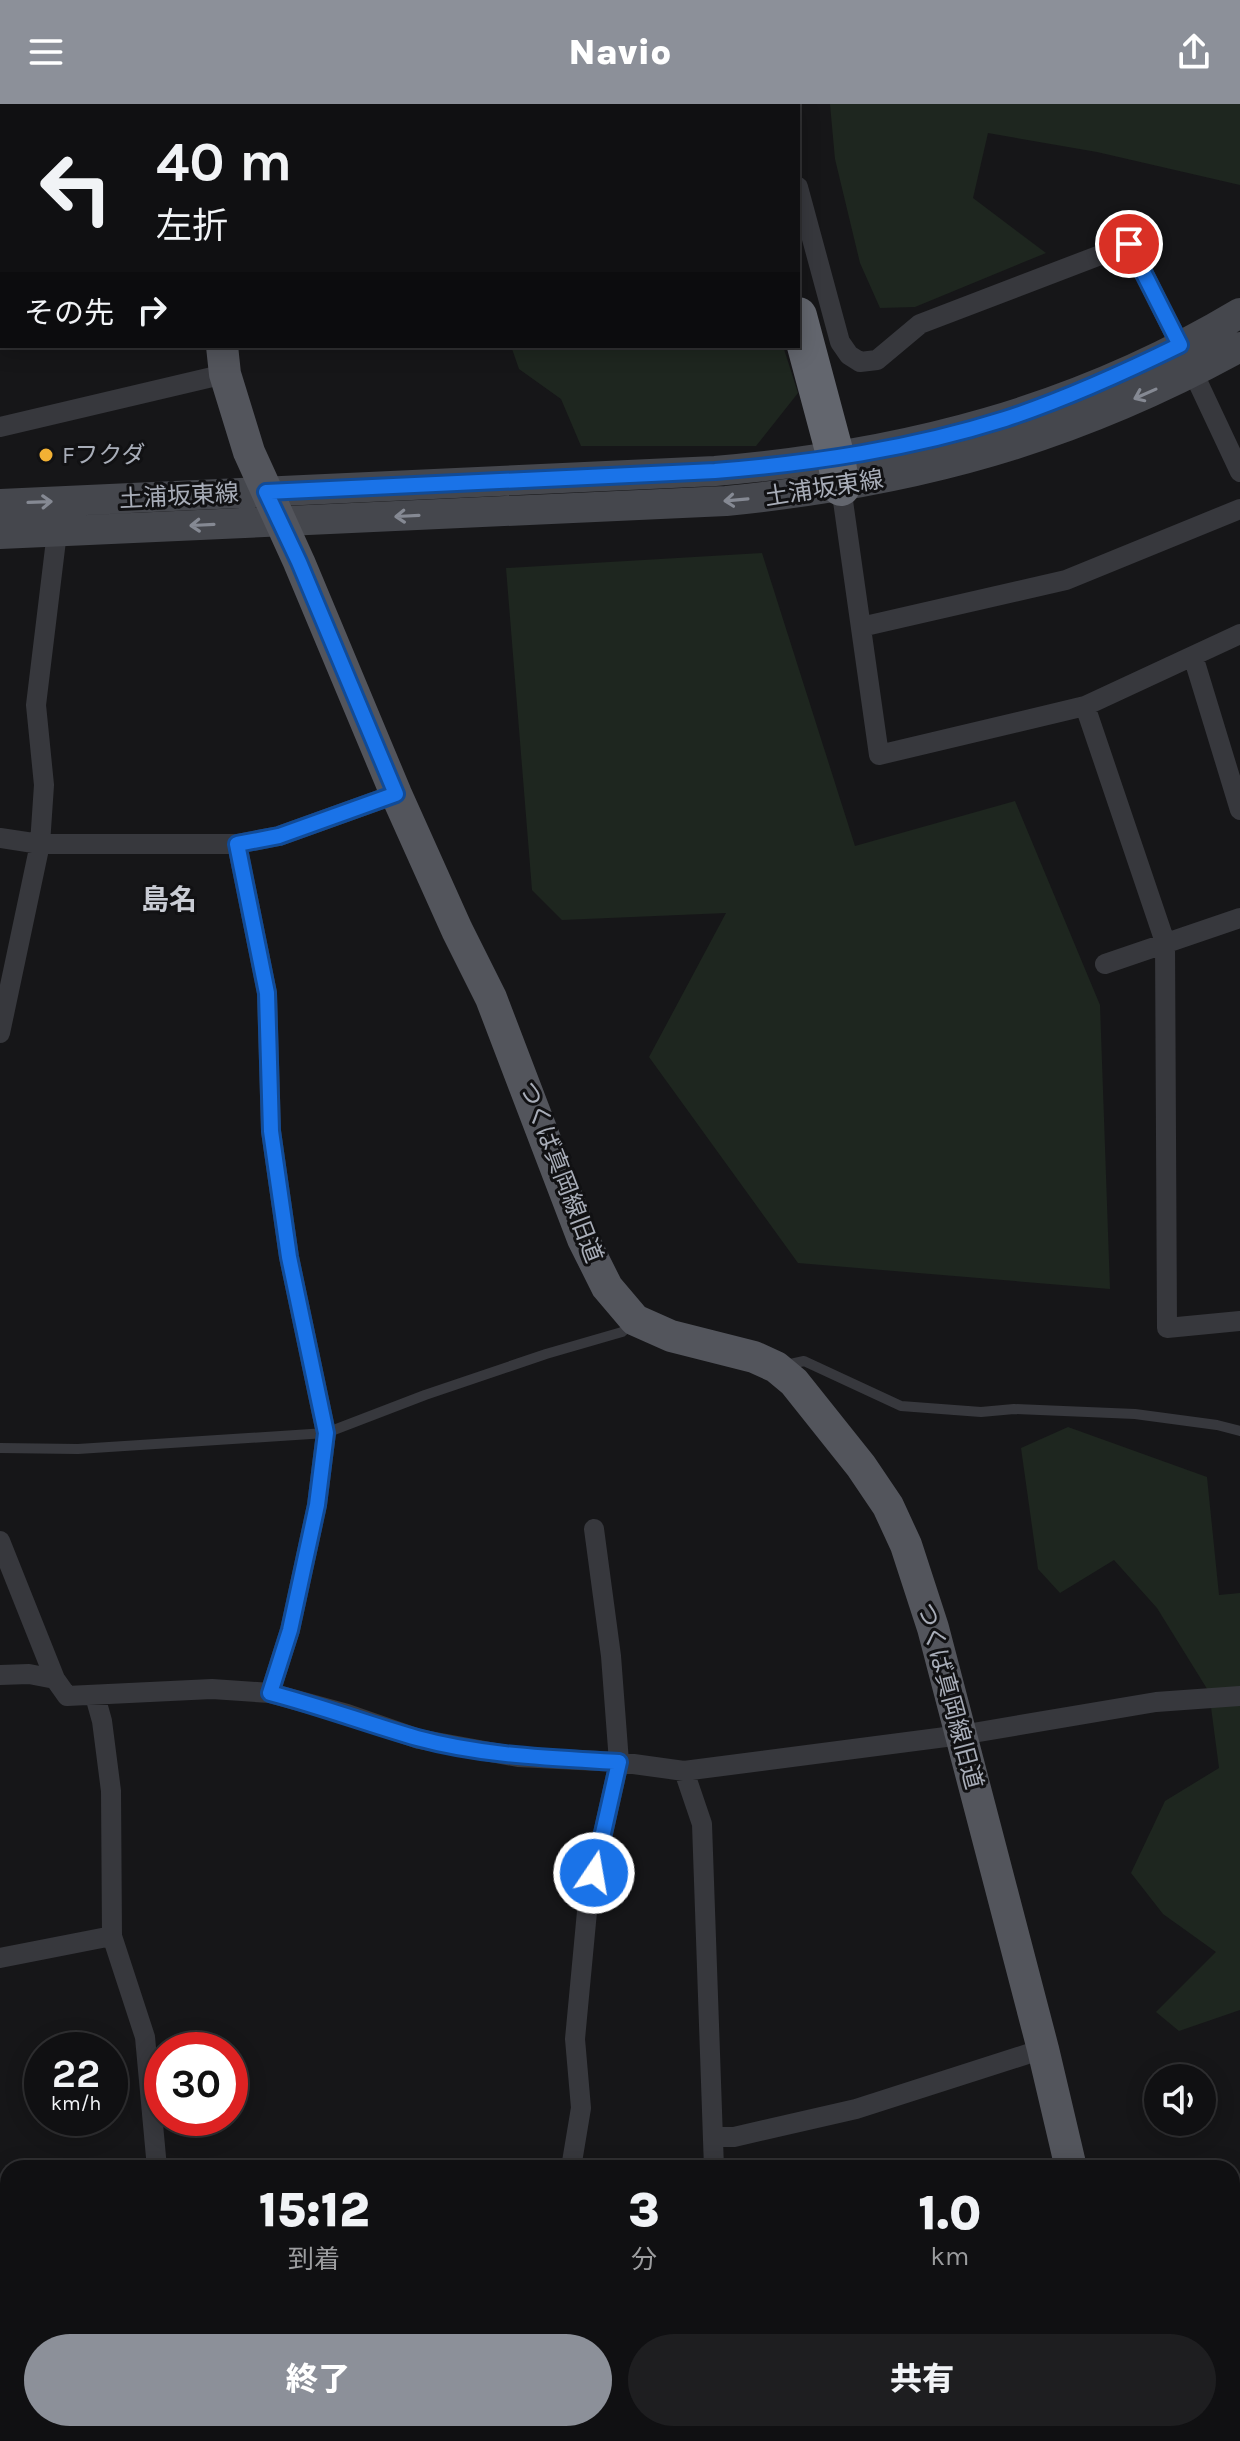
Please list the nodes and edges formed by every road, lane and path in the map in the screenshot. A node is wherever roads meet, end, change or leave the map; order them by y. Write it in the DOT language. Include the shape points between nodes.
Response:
graph roads {
  1 [pos="800,194"];
  2 [pos="1240,313"];
  3 [pos="800,324"];
  4 [pos="1180,345"];
  5 [pos="1240,347"];
  6 [pos="223,360"];
  7 [pos="1193,372"];
  8 [pos="0,427"];
  9 [pos="838,472"];
  10 [pos="1240,472"];
  11 [pos="266,492"];
  12 [pos="0,504"];
  13 [pos="1240,509"];
  14 [pos="280,522"];
  15 [pos="57,532"];
  16 [pos="0,534"];
  17 [pos="861,627"];
  18 [pos="1240,634"];
  19 [pos="1193,656"];
  20 [pos="1085,706"];
  21 [pos="396,794"];
  22 [pos="1240,810"];
  23 [pos="0,838"];
  24 [pos="40,844"];
  25 [pos="237,844"];
  26 [pos="1240,918"];
  27 [pos="1165,942"];
  28 [pos="1105,964"];
  29 [pos="0,1033"];
  30 [pos="635,1320"];
  31 [pos="1240,1321"];
  32 [pos="776,1367"];
  33 [pos="1240,1431"];
  34 [pos="326,1433"];
  35 [pos="0,1448"];
  36 [pos="594,1529"];
  37 [pos="0,1541"];
  38 [pos="0,1675"];
  39 [pos="55,1679"];
  40 [pos="270,1693"];
  41 [pos="95,1696"];
  42 [pos="1240,1696"];
  43 [pos="961,1735"];
  44 [pos="619,1762"];
  45 [pos="684,1771"];
  46 [pos="112,1936"];
  47 [pos="0,1958"];
  48 [pos="1043,2049"];
  49 [pos="713,2137"];
  50 [pos="156,2160"];
  51 [pos="572,2160"];
  52 [pos="714,2160"];
  53 [pos="1069,2160"];
  1 -- 4 [label="street" via="840,342 860,362 877,360 920,324 1129,244"];
  2 -- 4 [label="main road, 土浦坂東線"];
  3 -- 9 [label="highway"];
  4 -- 9 [label="main road, 土浦坂東線" via="1004,419 910,444"];
  5 -- 7 [label="main road, 土浦坂東線"];
  6 -- 8 [label="street"];
  6 -- 11 [label="main road, つくば真岡線旧道" via="243,437"];
  7 -- 9 [label="main road, 土浦坂東線, one-way" via="1012,447 915,473"];
  7 -- 10 [label="street"];
  9 -- 11 [label="main road, 土浦坂東線" via="715,471"];
  9 -- 14 [label="main road, 土浦坂東線, one-way" via="726,501"];
  9 -- 17 [label="street"];
  12 -- 11 [label="main road, 土浦坂東線, one-way"];
  11 -- 14 [label="main road, つくば真岡線旧道"];
  13 -- 17 [label="street" via="1066,580"];
  14 -- 15 [label="main road, 土浦坂東線, one-way"];
  14 -- 21 [label="main road, つくば真岡線旧道"];
  15 -- 16 [label="main road, 土浦坂東線"];
  15 -- 24 [label="street" via="36,705 44,785"];
  17 -- 20 [label="street" via="879,755"];
  18 -- 19 [label="street"];
  19 -- 20 [label="street"];
  19 -- 22 [label="street"];
  20 -- 27 [label="street"];
  21 -- 25 [label="street" via="279,836"];
  21 -- 30 [label="main road, つくば真岡線旧道" via="508,1037 583,1239 607,1287"];
  23 -- 24 [label="street"];
  24 -- 25 [label="street"];
  24 -- 29 [label="street"];
  25 -- 34 [label="street" via="267,993 271,1131 289,1257"];
  26 -- 27 [label="street"];
  27 -- 28 [label="street"];
  27 -- 31 [label="street" via="1167,1328"];
  30 -- 32 [label="main road, つくば真岡線旧道"];
  30 -- 34 [label="lane" via="622,1332"];
  32 -- 33 [label="lane" via="804,1361 901,1406 1135,1414"];
  32 -- 43 [label="main road, つくば真岡線旧道" via="803,1393 888,1506 933,1628"];
  34 -- 35 [label="lane" via="78,1449"];
  34 -- 40 [label="street" via="317,1505 290,1630"];
  36 -- 44 [label="street"];
  37 -- 39 [label="street"];
  38 -- 39 [label="street"];
  39 -- 41 [label="street" via="67,1696"];
  40 -- 41 [label="street" via="212,1689"];
  40 -- 44 [label="street" via="419,1739 518,1757"];
  41 -- 46 [label="street" via="111,1791"];
  42 -- 43 [label="street" via="1156,1702"];
  43 -- 45 [label="street"];
  43 -- 48 [label="main road, つくば真岡線旧道"];
  44 -- 45 [label="street"];
  44 -- 51 [label="street" via="588,1901 575,2039 581,2108"];
  45 -- 49 [label="street" via="702,1824"];
  46 -- 47 [label="street"];
  46 -- 50 [label="street" via="145,2037"];
  48 -- 49 [label="street" via="856,2109 734,2137"];
  48 -- 53 [label="main road, つくば真岡線旧道"];
  49 -- 52 [label="street"];
}
